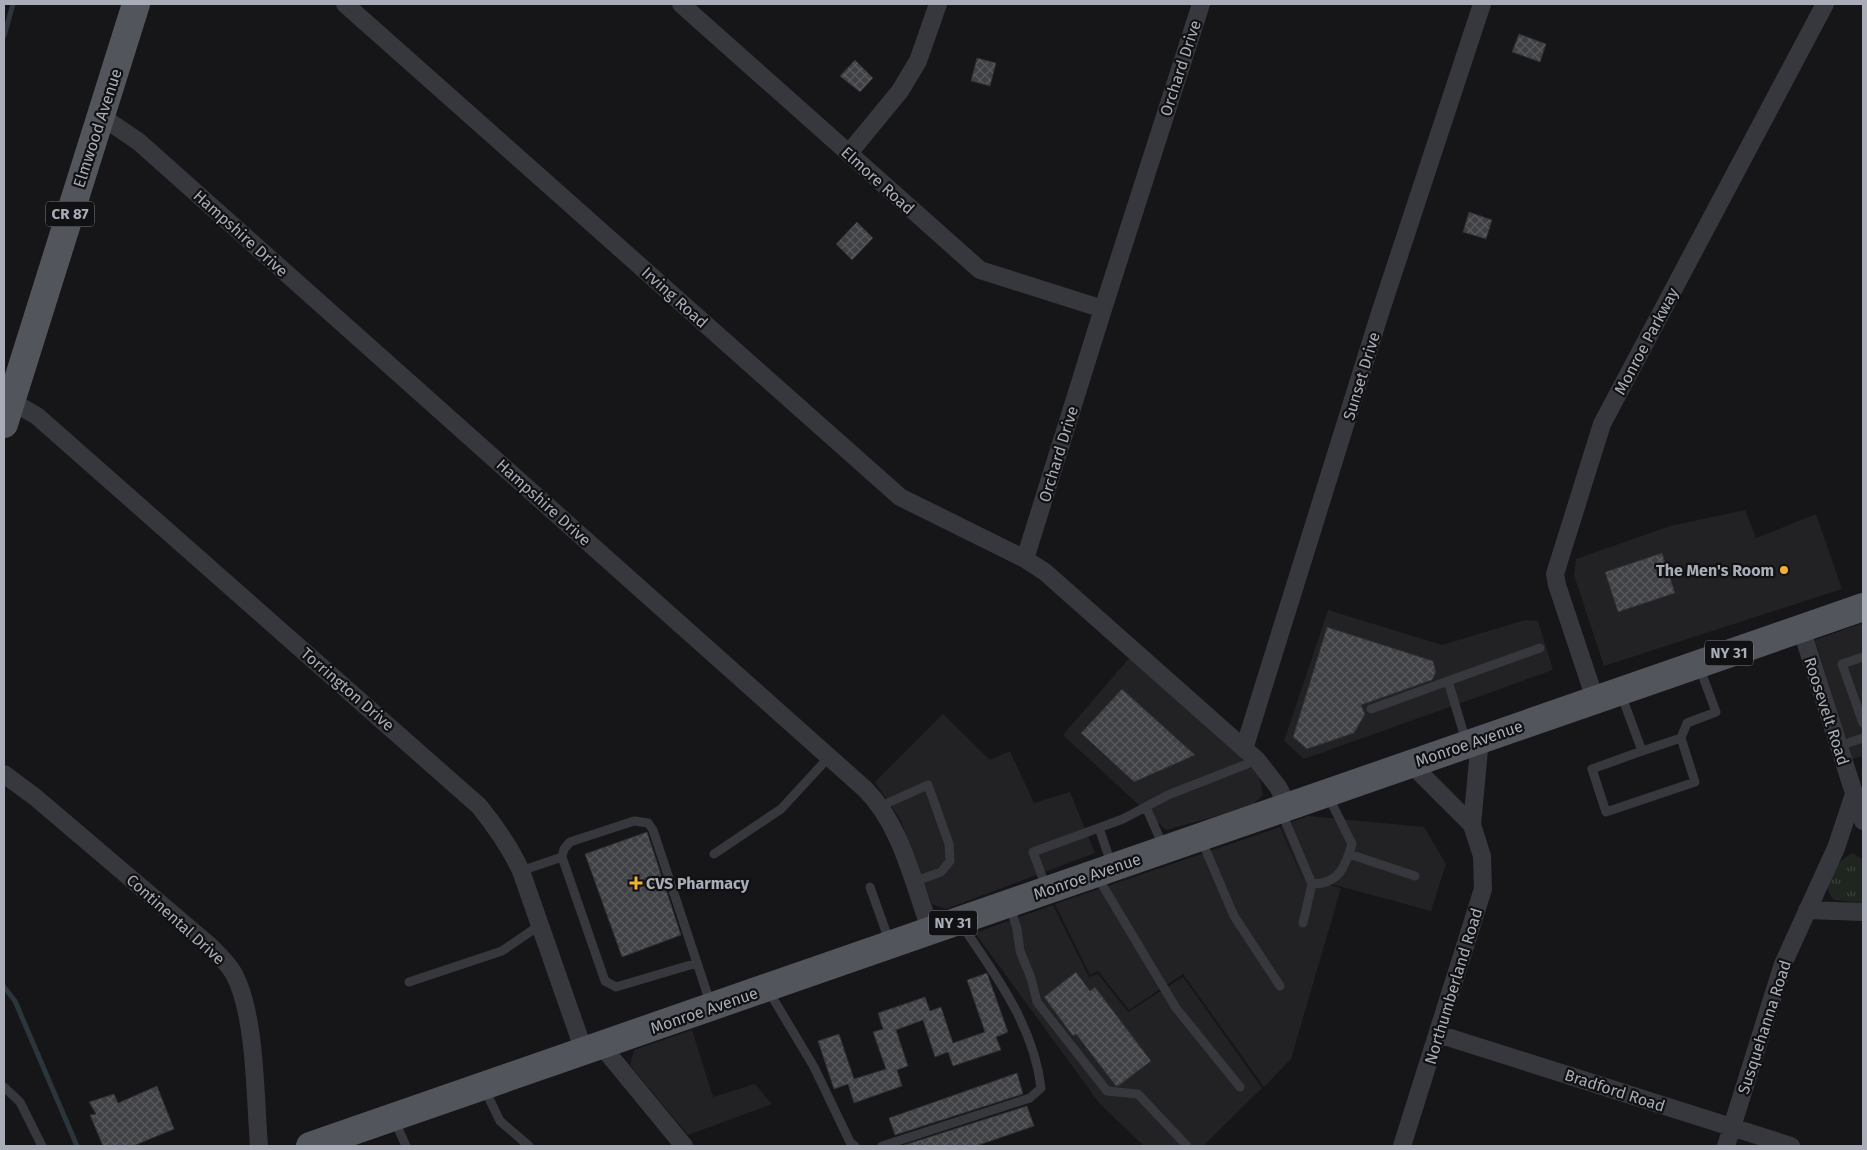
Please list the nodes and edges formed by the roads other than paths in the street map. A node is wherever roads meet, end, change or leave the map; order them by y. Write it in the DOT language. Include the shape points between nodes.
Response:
graph roads {
  1 [pos="136,4"];
  2 [pos="345,4"];
  3 [pos="681,4"];
  4 [pos="938,4"];
  5 [pos="1201,4"];
  6 [pos="1482,4"];
  7 [pos="1826,4"];
  8 [pos="101,116"];
  9 [pos="849,153"];
  10 [pos="1102,309"];
  11 [pos="7,412"];
  12 [pos="1025,559"];
  13 [pos="1863,607"];
  14 [pos="1801,628"];
  15 [pos="1540,648"];
  16 [pos="1863,657"];
  17 [pos="1698,664"];
  18 [pos="1448,681"];
  19 [pos="1608,695"];
  20 [pos="1371,709"];
  21 [pos="1863,723"];
  22 [pos="1681,738"];
  23 [pos="1863,738"];
  24 [pos="1474,741"];
  25 [pos="1839,746"];
  26 [pos="1642,751"];
  27 [pos="1251,755"];
  28 [pos="829,757"];
  29 [pos="1410,763"];
  30 [pos="4,774"];
  31 [pos="1327,792"];
  32 [pos="1854,794"];
  33 [pos="881,806"];
  34 [pos="1146,807"];
  35 [pos="1284,807"];
  36 [pos="1863,821"];
  37 [pos="1472,825"];
  38 [pos="1099,828"];
  39 [pos="1200,837"];
  40 [pos="1165,849"];
  41 [pos="714,854"];
  42 [pos="1349,854"];
  43 [pos="562,858"];
  44 [pos="1104,870"];
  45 [pos="520,871"];
  46 [pos="1415,876"];
  47 [pos="913,882"];
  48 [pos="1312,884"];
  49 [pos="870,888"];
  50 [pos="1047,890"];
  51 [pos="1010,903"];
  52 [pos="1807,910"];
  53 [pos="1863,912"];
  54 [pos="959,921"];
  55 [pos="1303,924"];
  56 [pos="540,925"];
  57 [pos="931,931"];
  58 [pos="891,945"];
  59 [pos="697,963"];
  60 [pos="409,982"];
  61 [pos="1280,986"];
  62 [pos="766,988"];
  63 [pos="712,1007"];
  64 [pos="1438,1034"];
  65 [pos="593,1048"];
  66 [pos="483,1086"];
  67 [pos="4,1087"];
  68 [pos="1240,1087"];
  69 [pos="393,1117"];
  70 [pos="1732,1127"];
  71 [pos="42,1146"];
  72 [pos="259,1146"];
  73 [pos="310,1146"];
  74 [pos="406,1146"];
  75 [pos="529,1146"];
  76 [pos="684,1146"];
  77 [pos="855,1146"];
  78 [pos="882,1146"];
  79 [pos="1186,1146"];
  80 [pos="1402,1146"];
  81 [pos="1726,1146"];
  82 [pos="1791,1146"];
  1 -- 8 [label="main road, Elmwood Avenue / CR 87"];
  2 -- 12 [label="street, Irving Road" via="900,497"];
  3 -- 9 [label="street, Elmore Road"];
  4 -- 9 [label="street" via="918,61 882,115"];
  5 -- 10 [label="street, Orchard Drive"];
  6 -- 27 [label="street, Sunset Drive" via="1380,313"];
  7 -- 19 [label="street, Monroe Parkway" via="1602,424 1582,485 1555,574 1557,585"];
  8 -- 11 [label="main road, Elmwood Avenue / CR 87"];
  8 -- 28 [label="street, Hampshire Drive" via="139,142"];
  9 -- 10 [label="street, Elmore Road" via="980,270"];
  10 -- 12 [label="street, Orchard Drive"];
  11 -- 45 [label="street, Torrington Drive" via="37,416 463,791 499,831"];
  12 -- 27 [label="street" via="1045,572"];
  13 -- 14 [label="main road, Monroe Avenue / NY 31"];
  14 -- 17 [label="main road, Monroe Avenue / NY 31"];
  14 -- 25 [label="street, Roosevelt Road"];
  15 -- 18 [label="lane"];
  16 -- 21 [label="lane" via="1842,664"];
  17 -- 19 [label="main road, Monroe Avenue / NY 31"];
  17 -- 22 [label="lane" via="1716,712 1687,722"];
  18 -- 20 [label="lane"];
  18 -- 24 [label="lane"];
  19 -- 24 [label="main road, Monroe Avenue / NY 31"];
  19 -- 26 [label="lane"];
  22 -- 26 [label="lane"];
  22 -- 26 [label="lane" via="1695,782 1606,812 1592,768"];
  23 -- 25 [label="lane"];
  24 -- 29 [label="main road, Monroe Avenue / NY 31"];
  24 -- 37 [label="street, Northumberland Road"];
  25 -- 32 [label="street, Roosevelt Road"];
  27 -- 34 [label="lane"];
  27 -- 35 [label="street" via="1278,787"];
  28 -- 33 [label="street, Hampshire Drive"];
  28 -- 41 [label="lane" via="781,809"];
  29 -- 31 [label="main road, Monroe Avenue / NY 31"];
  29 -- 37 [label="street, Northumberland Road"];
  30 -- 72 [label="street, Continental Drive" via="209,945 233,973 241,990 249,1027"];
  31 -- 35 [label="main road, Monroe Avenue / NY 31"];
  31 -- 42 [label="lane" via="1352,844"];
  32 -- 36 [label="street, Roosevelt Road"];
  32 -- 52 [label="street, Susquehanna Road" via="1845,826"];
  33 -- 47 [label="street, Hampshire Drive" via="894,828"];
  33 -- 47 [label="lane" via="928,784 949,844 950,861 941,872"];
  34 -- 38 [label="lane"];
  34 -- 40 [label="lane"];
  35 -- 39 [label="main road, Monroe Avenue / NY 31"];
  35 -- 48 [label="lane"];
  37 -- 64 [label="street, Northumberland Road" via="1482,856 1483,889"];
  38 -- 44 [label="lane"];
  38 -- 50 [label="lane" via="1034,852"];
  39 -- 40 [label="main road, Monroe Avenue / NY 31"];
  39 -- 61 [label="lane" via="1234,916"];
  40 -- 44 [label="main road, Monroe Avenue / NY 31"];
  42 -- 46 [label="lane"];
  42 -- 48 [label="lane" via="1339,875 1322,884"];
  43 -- 45 [label="lane"];
  43 -- 59 [label="lane" via="605,981 610,985 616,987"];
  43 -- 59 [label="lane" via="570,842 634,821 648,823 654,830"];
  44 -- 50 [label="main road, Monroe Avenue / NY 31"];
  44 -- 68 [label="lane" via="1176,1008"];
  45 -- 56 [label="street, Torrington Drive"];
  47 -- 57 [label="street, Hampshire Drive"];
  48 -- 55 [label="lane"];
  49 -- 58 [label="lane"];
  50 -- 51 [label="main road, Monroe Avenue / NY 31"];
  51 -- 54 [label="main road, Monroe Avenue / NY 31"];
  51 -- 79 [label="lane" via="1020,951 1037,1002 1107,1091 1138,1094"];
  52 -- 53 [label="street"];
  52 -- 70 [label="street, Susquehanna Road" via="1783,964"];
  54 -- 57 [label="main road, Monroe Avenue / NY 31"];
  54 -- 78 [label="lane" via="1007,992 1038,1062 1041,1088 1030,1098"];
  56 -- 60 [label="lane" via="502,951"];
  56 -- 65 [label="street, Torrington Drive"];
  57 -- 58 [label="main road, Monroe Avenue / NY 31"];
  58 -- 62 [label="main road, Monroe Avenue / NY 31"];
  59 -- 63 [label="lane"];
  62 -- 63 [label="main road, Monroe Avenue / NY 31"];
  62 -- 77 [label="lane" via="814,1067 850,1142"];
  63 -- 65 [label="main road, Monroe Avenue / NY 31"];
  64 -- 70 [label="street, Bradford Road"];
  64 -- 80 [label="street, Northumberland Road"];
  65 -- 66 [label="main road, Monroe Avenue / NY 31"];
  65 -- 76 [label="street, Torrington Drive"];
  66 -- 69 [label="main road, Monroe Avenue / NY 31"];
  66 -- 75 [label="lane" via="500,1121"];
  67 -- 71 [label="lane" via="20,1102"];
  69 -- 73 [label="main road, Monroe Avenue / NY 31"];
  69 -- 74 [label="lane"];
  70 -- 81 [label="street, Susquehanna Road"];
  70 -- 82 [label="street, Bradford Road"];
}
